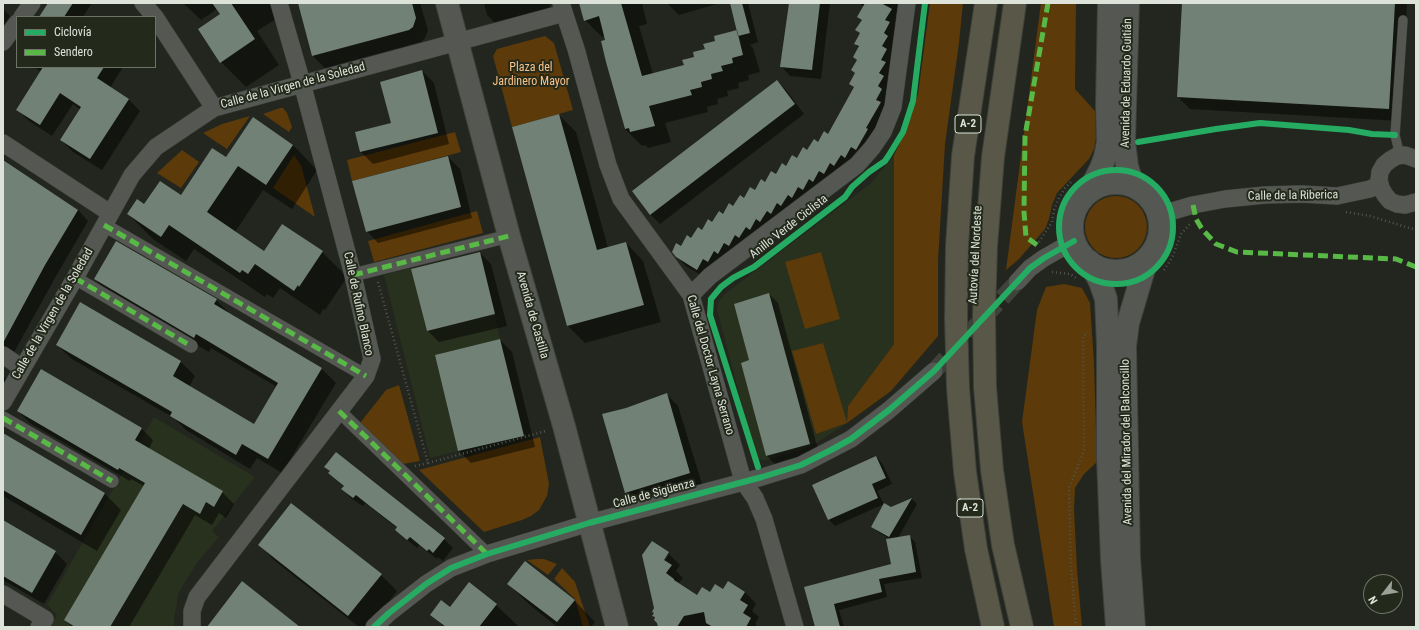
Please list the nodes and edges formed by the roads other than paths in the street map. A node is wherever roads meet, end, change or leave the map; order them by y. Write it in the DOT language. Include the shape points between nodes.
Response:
graph roads {
  1 [pos="32,3"];
  2 [pos="143,3"];
  3 [pos="279,3"];
  4 [pos="447,3"];
  5 [pos="907,3"];
  6 [pos="986,3"];
  7 [pos="1016,3"];
  8 [pos="1109,3"];
  9 [pos="1128,3"];
  10 [pos="563,8"];
  11 [pos="23,16"];
  12 [pos="154,16"];
  13 [pos="156,19"];
  14 [pos="1403,20"];
  15 [pos="16,24"];
  16 [pos="3,42"];
  17 [pos="458,43"];
  18 [pos="302,83"];
  19 [pos="214,108"];
  20 [pos="3,143"];
  21 [pos="1408,157"];
  22 [pos="1380,184"];
  23 [pos="1133,186"];
  24 [pos="1078,188"];
  25 [pos="1416,202"];
  26 [pos="1165,213"];
  27 [pos="107,219"];
  28 [pos="509,236"];
  29 [pos="1074,241"];
  30 [pos="1088,261"];
  31 [pos="1149,271"];
  32 [pos="353,275"];
  33 [pos="75,278"];
  34 [pos="1017,282"];
  35 [pos="691,295"];
  36 [pos="191,346"];
  37 [pos="3,355"];
  38 [pos="22,368"];
  39 [pos="934,370"];
  40 [pos="366,376"];
  41 [pos="3,402"];
  42 [pos="339,411"];
  43 [pos="3,418"];
  44 [pos="112,481"];
  45 [pos="743,481"];
  46 [pos="589,523"];
  47 [pos="487,554"];
  48 [pos="3,594"];
  49 [pos="39,627"];
  50 [pos="192,627"];
  51 [pos="374,627"];
  52 [pos="617,627"];
  53 [pos="795,627"];
  54 [pos="993,627"];
  55 [pos="1022,627"];
  56 [pos="1117,627"];
  57 [pos="1134,627"];
  1 -- 11 [label="street"];
  2 -- 12 [label="street"];
  3 -- 18 [label="street, Calle de Rufino Blanco"];
  4 -- 17 [label="street, Avenida de Castilla"];
  5 -- 35 [label="street" via="893,106 883,132 872,148 857,165 710,276"];
  6 -- 54 [label="highway, Autovía del Nordeste / A-2" via="964,156 957,246 956,319 958,388 965,472 976,548"];
  7 -- 55 [label="highway, Autovía del Nordeste / A-2" via="993,157 984,315 985,387 992,470 1003,545"];
  8 -- 24 [label="street, Avenida de Eduardo Guitián" via="1108,142 1099,172"];
  9 -- 23 [label="street, Avenida de Eduardo Guitián" via="1124,142"];
  10 -- 17 [label="street, Calle de la Virgen de la Soledad"];
  10 -- 35 [label="street, Calle del Doctor Layna Serrano" via="608,164 621,199"];
  13 -- 19 [label="street"];
  14 -- 21 [label="lane" via="1395,135"];
  15 -- 16 [label="street"];
  17 -- 18 [label="street, Calle de la Virgen de la Soledad"];
  17 -- 28 [label="street, Avenida de Castilla"];
  18 -- 19 [label="street, Calle de la Virgen de la Soledad"];
  18 -- 32 [label="street, Calle de Rufino Blanco"];
  19 -- 27 [label="street, Calle de la Virgen de la Soledad" via="156,147 132,175"];
  20 -- 27 [label="street"];
  21 -- 22 [label="street" via="1390,160 1384,165 1380,172"];
  22 -- 25 [label="street" via="1385,195 1397,204"];
  22 -- 26 [label="street, Calle de la Riberica" via="1370,189 1337,196 1265,194 1193,205"];
  23 -- 24 [label="street" via="1118,182"];
  23 -- 26 [label="street"];
  24 -- 29 [label="street" via="1079,203 1072,228"];
  26 -- 31 [label="street"];
  27 -- 33 [label="street, Calle de la Virgen de la Soledad"];
  27 -- 40 [label="street"];
  28 -- 32 [label="street"];
  28 -- 46 [label="street, Avenida de Castilla"];
  29 -- 30 [label="street"];
  29 -- 34 [label="street" via="1030,268"];
  30 -- 31 [label="street" via="1112,271 1136,266"];
  30 -- 56 [label="street, Avenida del Mirador del Balconcillo" via="1106,299 1111,552"];
  31 -- 57 [label="street, Avenida del Mirador del Balconcillo" via="1128,323 1125,346 1129,558"];
  32 -- 40 [label="street, Calle de Rufino Blanco" via="372,359"];
  33 -- 36 [label="street"];
  33 -- 38 [label="street, Calle de la Virgen de la Soledad"];
  35 -- 45 [label="street, Calle del Doctor Layna Serrano"];
  37 -- 38 [label="street"];
  38 -- 41 [label="street, Calle de la Virgen de la Soledad"];
  39 -- 45 [label="street, Calle de Sigüenza" via="851,439 801,465"];
  40 -- 42 [label="street, Calle de Rufino Blanco"];
  42 -- 47 [label="street"];
  42 -- 50 [label="street, Calle de Rufino Blanco" via="197,597 192,611"];
  43 -- 44 [label="street"];
  45 -- 46 [label="street, Calle de Sigüenza"];
  45 -- 53 [label="street, Calle del Doctor Layna Serrano" via="755,498 764,519"];
  46 -- 47 [label="street, Calle de Sigüenza"];
  46 -- 52 [label="street, Avenida de Castilla"];
  47 -- 51 [label="street, Calle de Sigüenza" via="451,568 426,584"];
  48 -- 49 [label="street" via="45,618"];
}
